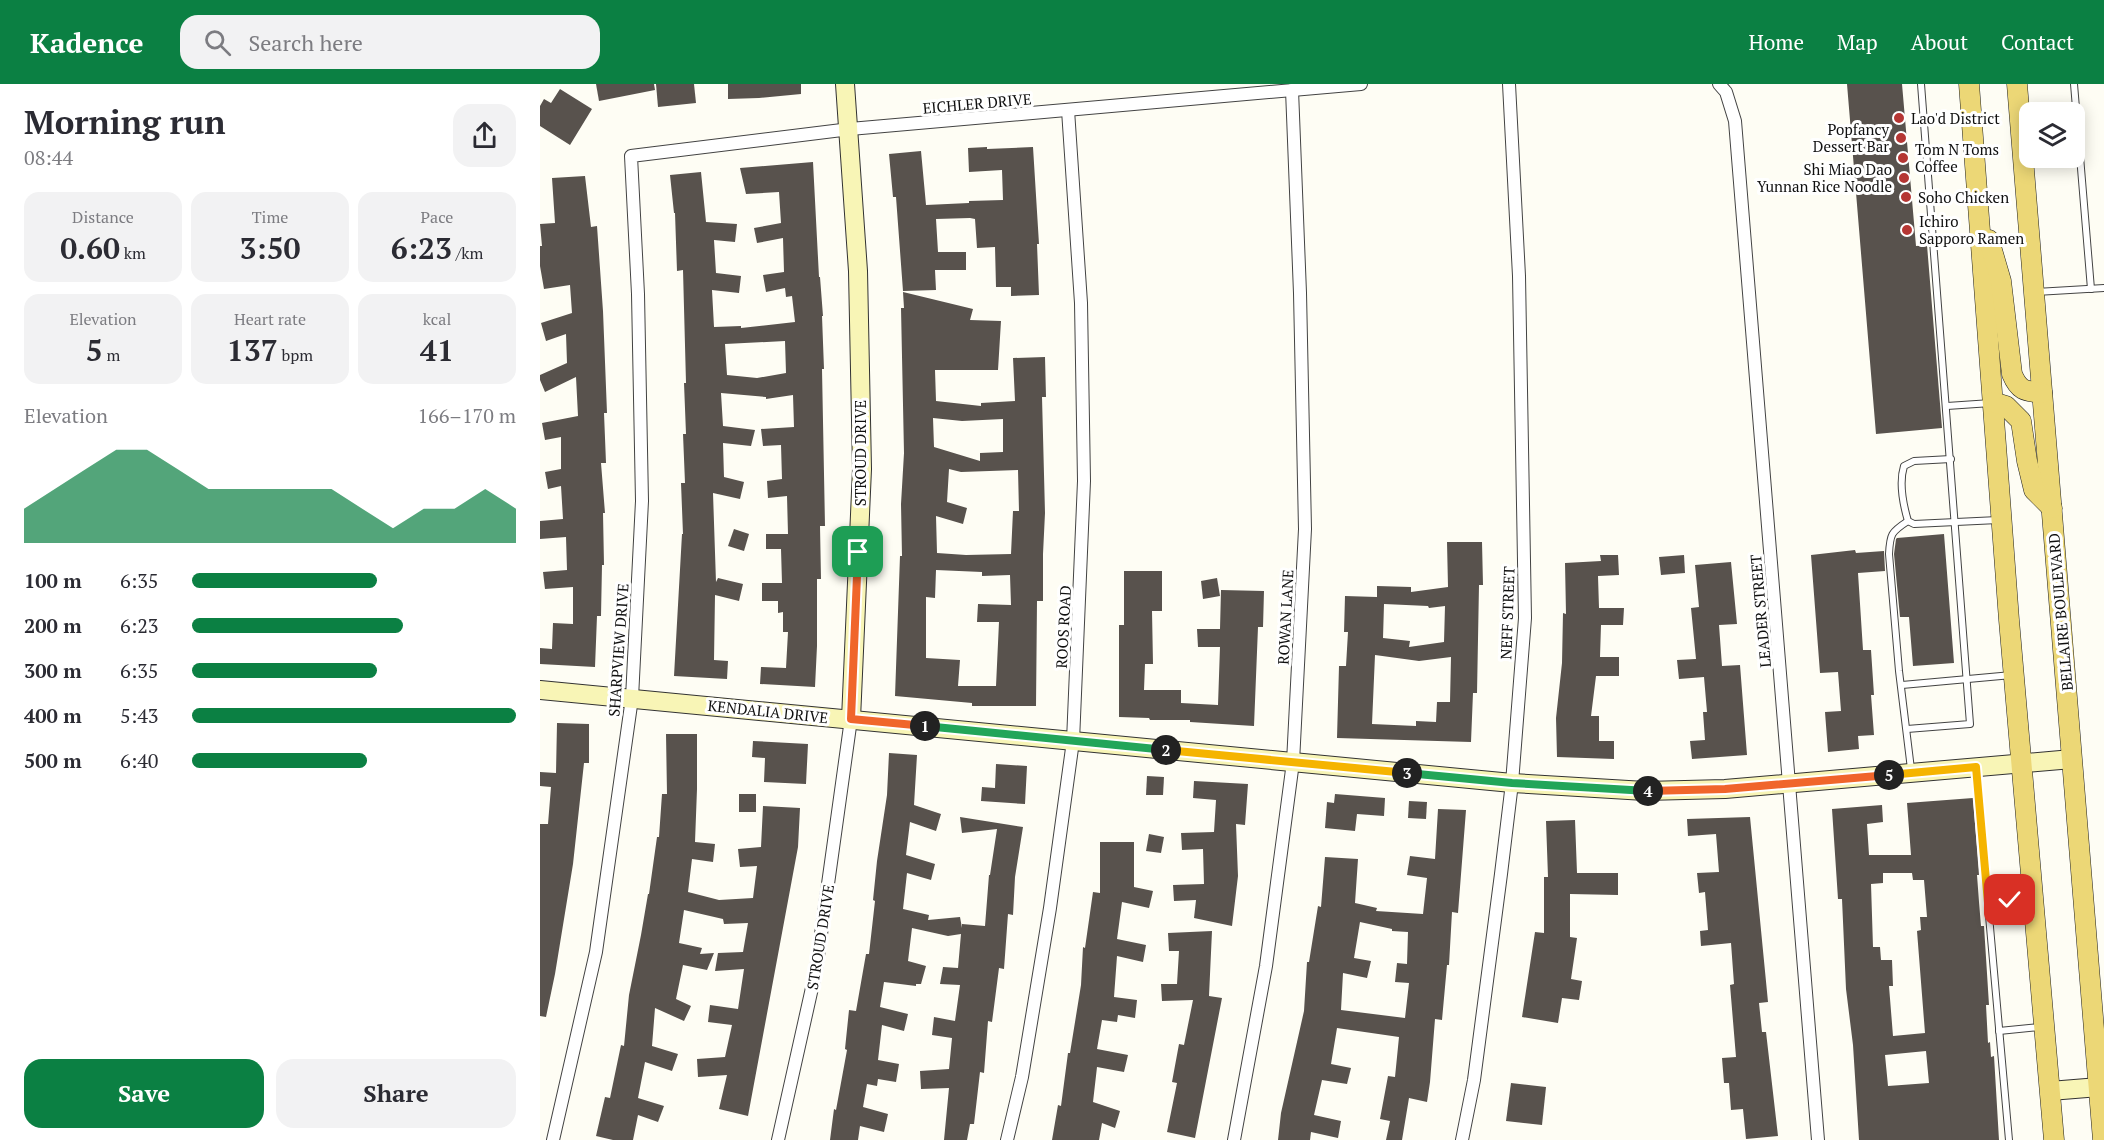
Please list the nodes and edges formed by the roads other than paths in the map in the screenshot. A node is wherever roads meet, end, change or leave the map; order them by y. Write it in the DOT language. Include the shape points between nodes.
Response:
graph roads {
  1 [pos="845,84"];
  2 [pos="1361,84"];
  3 [pos="1509,84"];
  4 [pos="1719,84"];
  5 [pos="1922,84"];
  6 [pos="1969,84"];
  7 [pos="2017,84"];
  8 [pos="2074,84"];
  9 [pos="1292,90"];
  10 [pos="1068,110"];
  11 [pos="850,129"];
  12 [pos="631,156"];
  13 [pos="1978,206"];
  14 [pos="2104,288"];
  15 [pos="2091,289"];
  16 [pos="2034,292"];
  17 [pos="2042,393"];
  18 [pos="1993,402"];
  19 [pos="1947,406"];
  20 [pos="1951,459"];
  21 [pos="2052,508"];
  22 [pos="2001,520"];
  23 [pos="1908,521"];
  24 [pos="1956,522"];
  25 [pos="2014,675"];
  26 [pos="1967,679"];
  27 [pos="1902,685"];
  28 [pos="540,690"];
  29 [pos="632,698"];
  30 [pos="851,719"];
  31 [pos="1907,729"];
  32 [pos="1072,741"];
  33 [pos="2072,759"];
  34 [pos="1293,762"];
  35 [pos="2021,763"];
  36 [pos="1976,767"];
  37 [pos="1911,773"];
  38 [pos="1512,783"];
  39 [pos="1789,783"];
  40 [pos="2033,898"];
  41 [pos="1988,903"];
  42 [pos="2044,1027"];
  43 [pos="1999,1031"];
  44 [pos="2102,1086"];
  45 [pos="2050,1091"];
  46 [pos="553,1140"];
  47 [pos="778,1140"];
  48 [pos="1007,1140"];
  49 [pos="1234,1140"];
  50 [pos="1462,1140"];
  51 [pos="1818,1140"];
  52 [pos="2009,1140"];
  53 [pos="2054,1140"];
  54 [pos="2103,1140"];
  1 -- 11 [label="street, STROUD DRIVE"];
  2 -- 9 [label="street, EICHLER DRIVE"];
  3 -- 38 [label="street, NEFF STREET" via="1520,276 1525,618"];
  4 -- 39 [label="street, LEADER STREET" via="1726,92 1735,121"];
  5 -- 19 [label="lane"];
  6 -- 13 [label="main road"];
  7 -- 16 [label="main road, BELLAIRE BOULEVARD"];
  8 -- 15 [label="lane"];
  9 -- 10 [label="street, EICHLER DRIVE"];
  9 -- 34 [label="street, ROWAN LANE" via="1305,529"];
  10 -- 11 [label="street, EICHLER DRIVE"];
  10 -- 32 [label="street, ROOS ROAD" via="1081,303 1084,481"];
  11 -- 12 [label="street, EICHLER DRIVE"];
  11 -- 30 [label="street, STROUD DRIVE" via="862,469"];
  12 -- 29 [label="street, SHARPVIEW DRIVE" via="642,501"];
  13 -- 17 [label="main road" via="2001,281 2012,374 2017,386"];
  13 -- 18 [label="main road"];
  14 -- 15 [label="lane"];
  15 -- 16 [label="lane"];
  16 -- 17 [label="main road, BELLAIRE BOULEVARD"];
  17 -- 21 [label="main road, BELLAIRE BOULEVARD"];
  18 -- 19 [label="lane"];
  18 -- 21 [label="main road" via="2006,406 2021,421 2034,490"];
  18 -- 22 [label="main road"];
  19 -- 20 [label="lane"];
  20 -- 23 [label="lane" via="1914,461 1904,466 1904,508"];
  20 -- 24 [label="lane"];
  21 -- 33 [label="main road, BELLAIRE BOULEVARD"];
  22 -- 24 [label="lane"];
  22 -- 25 [label="main road"];
  23 -- 24 [label="lane"];
  23 -- 27 [label="lane" via="1889,539"];
  24 -- 26 [label="lane"];
  25 -- 26 [label="lane"];
  25 -- 35 [label="main road"];
  26 -- 27 [label="lane"];
  26 -- 31 [label="lane" via="1970,724"];
  27 -- 31 [label="lane"];
  28 -- 29 [label="street, KENDALIA DRIVE"];
  29 -- 30 [label="street, KENDALIA DRIVE"];
  29 -- 46 [label="street, SHARPVIEW DRIVE" via="596,952"];
  30 -- 32 [label="street, KENDALIA DRIVE"];
  30 -- 47 [label="street, STROUD DRIVE" via="816,970"];
  31 -- 37 [label="lane"];
  32 -- 34 [label="street, KENDALIA DRIVE"];
  32 -- 48 [label="street, ROOS ROAD" via="1050,908 1022,1077"];
  33 -- 35 [label="street, KENDALIA DRIVE"];
  33 -- 44 [label="main road, BELLAIRE BOULEVARD"];
  34 -- 38 [label="street, KENDALIA DRIVE"];
  34 -- 49 [label="street, ROWAN LANE" via="1266,966"];
  35 -- 36 [label="street, KENDALIA DRIVE"];
  35 -- 40 [label="main road"];
  36 -- 37 [label="street, KENDALIA DRIVE"];
  36 -- 41 [label="lane"];
  37 -- 39 [label="street, KENDALIA DRIVE"];
  38 -- 39 [label="street, KENDALIA DRIVE" via="1645,791"];
  38 -- 50 [label="street, NEFF STREET" via="1474,1080"];
  39 -- 51 [label="street, LEADER STREET"];
  40 -- 41 [label="lane"];
  40 -- 42 [label="main road"];
  41 -- 43 [label="lane"];
  42 -- 43 [label="lane"];
  42 -- 45 [label="main road"];
  43 -- 52 [label="lane"];
  44 -- 45 [label="street"];
  44 -- 54 [label="main road, BELLAIRE BOULEVARD"];
  45 -- 53 [label="main road"];
}
